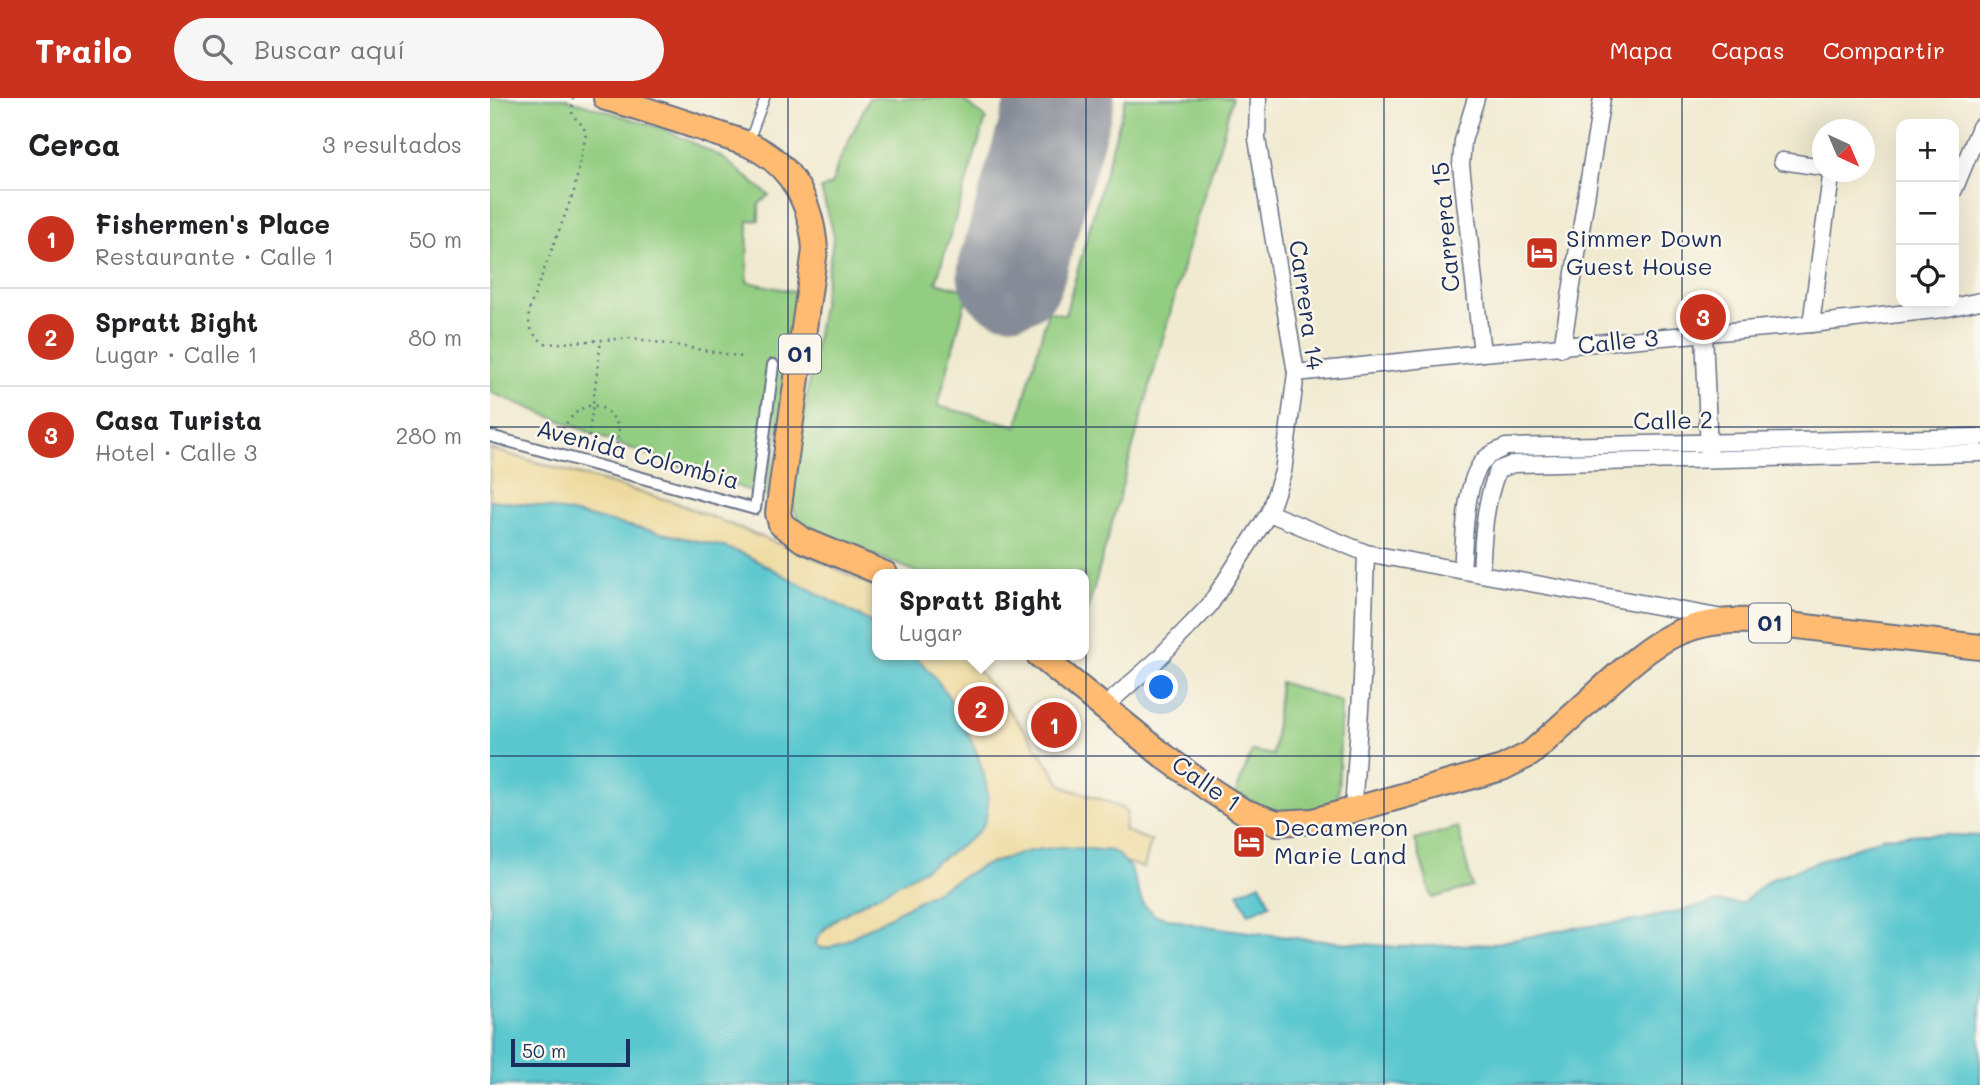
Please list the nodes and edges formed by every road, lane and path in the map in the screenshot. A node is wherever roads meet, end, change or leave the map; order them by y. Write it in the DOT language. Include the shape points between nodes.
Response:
graph roads {
  1 [pos="573,98"];
  2 [pos="606,98"];
  3 [pos="765,98"];
  4 [pos="1258,98"];
  5 [pos="1476,98"];
  6 [pos="1602,98"];
  7 [pos="1980,127"];
  8 [pos="748,144"];
  9 [pos="1783,161"];
  10 [pos="1812,165"];
  11 [pos="1830,182"];
  12 [pos="1957,182"];
  13 [pos="1980,301"];
  14 [pos="1959,306"];
  15 [pos="1915,308"];
  16 [pos="1811,324"];
  17 [pos="1704,333"];
  18 [pos="601,340"];
  19 [pos="1562,348"];
  20 [pos="1482,353"];
  21 [pos="743,357"];
  22 [pos="773,365"];
  23 [pos="1296,373"];
  24 [pos="593,406"];
  25 [pos="490,436"];
  26 [pos="1980,437"];
  27 [pos="1709,442"];
  28 [pos="549,452"];
  29 [pos="1980,453"];
  30 [pos="1486,457"];
  31 [pos="1710,459"];
  32 [pos="586,462"];
  33 [pos="612,470"];
  34 [pos="1498,470"];
  35 [pos="1269,513"];
  36 [pos="1366,553"];
  37 [pos="872,569"];
  38 [pos="1462,570"];
  39 [pos="1481,573"];
  40 [pos="1732,620"];
  41 [pos="1980,647"];
  42 [pos="1046,660"];
  43 [pos="1104,708"];
  44 [pos="1353,810"];
  1 -- 18 [label="path" via="572,115 585,130 585,138 574,191 530,307 529,325 535,337 547,344"];
  2 -- 8 [label="highway, 01"];
  3 -- 8 [label="lane"];
  4 -- 23 [label="street, Carrera 14" via="1257,139"];
  5 -- 20 [label="street, Carrera 15" via="1461,165"];
  6 -- 19 [label="street"];
  7 -- 12 [label="street"];
  8 -- 37 [label="highway, 01" via="779,164 798,187 814,229 815,250 778,513 790,532"];
  9 -- 10 [label="street"];
  11 -- 16 [label="street"];
  13 -- 14 [label="street, Calle 3"];
  15 -- 16 [label="street, Calle 3"];
  16 -- 17 [label="street, Calle 3"];
  17 -- 19 [label="street, Calle 3"];
  17 -- 27 [label="street"];
  18 -- 21 [label="path" via="632,338"];
  18 -- 24 [label="path"];
  19 -- 20 [label="street, Calle 3"];
  20 -- 23 [label="street, Calle 3"];
  22 -- 33 [label="street, Avenida Colombia" via="755,509"];
  23 -- 35 [label="street, Carrera 14" via="1283,472"];
  24 -- 28 [label="path" via="569,418"];
  24 -- 32 [label="path"];
  24 -- 33 [label="path" via="606,411 618,426"];
  25 -- 28 [label="street, Avenida Colombia"];
  26 -- 27 [label="street, Calle 2"];
  27 -- 30 [label="street, Calle 2" via="1506,447"];
  27 -- 31 [label="street"];
  28 -- 32 [label="street, Avenida Colombia"];
  29 -- 31 [label="street, Calle 2"];
  30 -- 34 [label="street"];
  30 -- 38 [label="street" via="1469,493"];
  31 -- 34 [label="street, Calle 2" via="1513,464"];
  32 -- 33 [label="street, Avenida Colombia"];
  34 -- 39 [label="street" via="1485,519"];
  35 -- 36 [label="street"];
  35 -- 43 [label="street, Carrera 14" via="1209,606"];
  36 -- 38 [label="street"];
  36 -- 44 [label="street"];
  38 -- 39 [label="street"];
  39 -- 40 [label="street"];
  40 -- 41 [label="highway, 01"];
  40 -- 44 [label="highway, Calle 1 / 01" via="1699,625 1663,639 1518,762"];
  42 -- 43 [label="highway, Calle 1 / 01"];
  43 -- 44 [label="highway, Calle 1 / 01" via="1203,784 1258,818 1294,823"];
}
